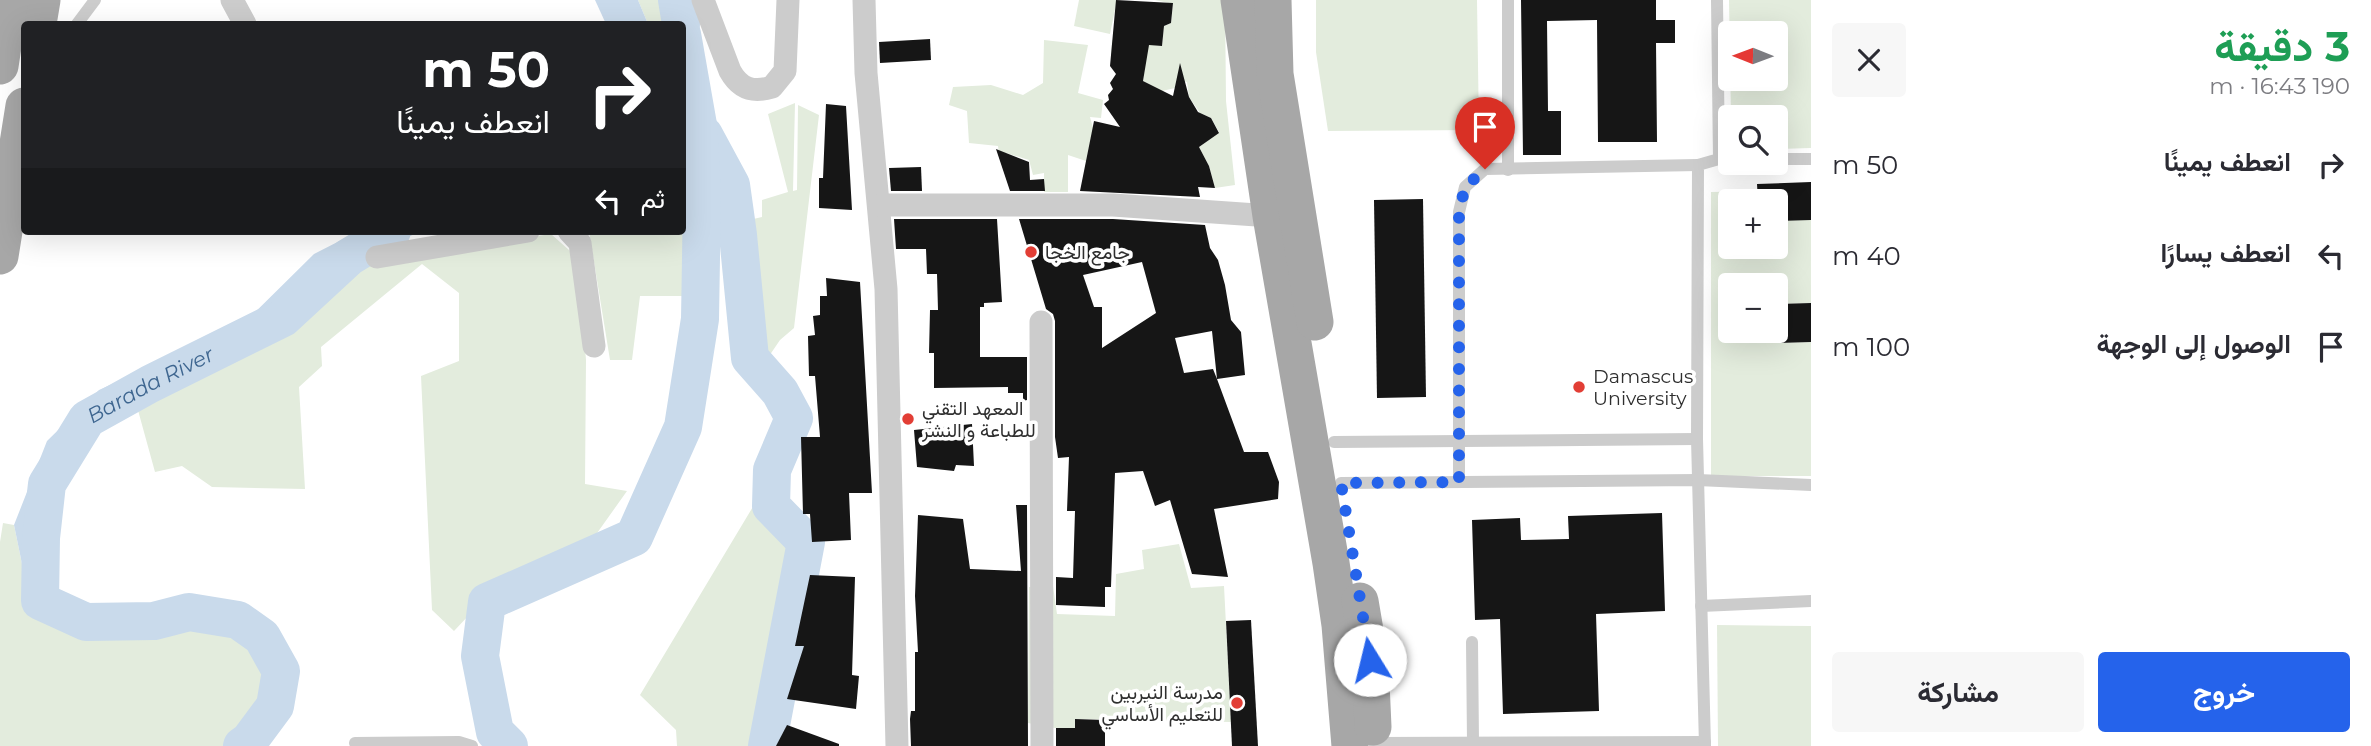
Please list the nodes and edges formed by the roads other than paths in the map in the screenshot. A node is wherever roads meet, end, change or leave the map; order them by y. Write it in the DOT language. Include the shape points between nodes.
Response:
graph roads {
  1 [pos="10,0"];
  2 [pos="42,0"];
  3 [pos="95,0"];
  4 [pos="232,0"];
  5 [pos="704,0"];
  6 [pos="788,0"];
  7 [pos="863,0"];
  8 [pos="1239,0"];
  9 [pos="1273,0"];
  10 [pos="1508,0"];
  11 [pos="1717,0"];
  12 [pos="38,21"];
  13 [pos="79,21"];
  14 [pos="243,21"];
  15 [pos="0,66"];
  16 [pos="1722,105"];
  17 [pos="21,125"];
  18 [pos="1788,159"];
  19 [pos="1811,159"];
  20 [pos="1718,161"];
  21 [pos="1698,165"];
  22 [pos="1508,170"];
  23 [pos="880,205"];
  24 [pos="1271,216"];
  25 [pos="480,235"];
  26 [pos="573,235"];
  27 [pos="433,239"];
  28 [pos="0,256"];
  29 [pos="377,257"];
  30 [pos="1041,322"];
  31 [pos="594,346"];
  32 [pos="1697,439"];
  33 [pos="1459,441"];
  34 [pos="1334,442"];
  35 [pos="1698,480"];
  36 [pos="1459,482"];
  37 [pos="1341,483"];
  38 [pos="1811,485"];
  39 [pos="1811,601"];
  40 [pos="1701,606"];
  41 [pos="1472,642"];
  42 [pos="355,743"];
  43 [pos="1473,743"];
  44 [pos="1705,744"];
  45 [pos="1366,745"];
  46 [pos="472,746"];
  47 [pos="897,746"];
  48 [pos="1042,746"];
  1 -- 15 [label="main road"];
  2 -- 12 [label="main road"];
  3 -- 13 [label="lane"];
  4 -- 14 [label="street"];
  5 -- 6 [label="street" via="730,71 743,87 752,90 772,86 785,71"];
  7 -- 23 [label="street"];
  8 -- 24 [label="main road"];
  9 -- 34 [label="main road" via="1275,74"];
  10 -- 22 [label="lane"];
  11 -- 16 [label="lane"];
  17 -- 28 [label="main road"];
  18 -- 19 [label="lane"];
  20 -- 21 [label="lane"];
  21 -- 22 [label="lane"];
  21 -- 32 [label="lane"];
  22 -- 33 [label="lane" via="1485,169 1465,187 1459,212"];
  23 -- 24 [label="street" via="1113,205"];
  23 -- 47 [label="street"];
  24 -- 45 [label="main road" via="1340,625"];
  25 -- 27 [label="street"];
  26 -- 31 [label="street" via="580,243"];
  27 -- 29 [label="street"];
  30 -- 48 [label="street"];
  32 -- 33 [label="lane"];
  32 -- 35 [label="lane"];
  33 -- 34 [label="lane"];
  33 -- 36 [label="lane"];
  34 -- 37 [label="main road"];
  35 -- 36 [label="lane"];
  35 -- 38 [label="lane"];
  35 -- 40 [label="lane"];
  36 -- 37 [label="lane"];
  37 -- 45 [label="main road" via="1370,660"];
  39 -- 40 [label="lane"];
  40 -- 44 [label="lane"];
  41 -- 43 [label="lane"];
  42 -- 46 [label="lane" via="459,742"];
  43 -- 44 [label="lane"];
  43 -- 45 [label="lane"];
}
